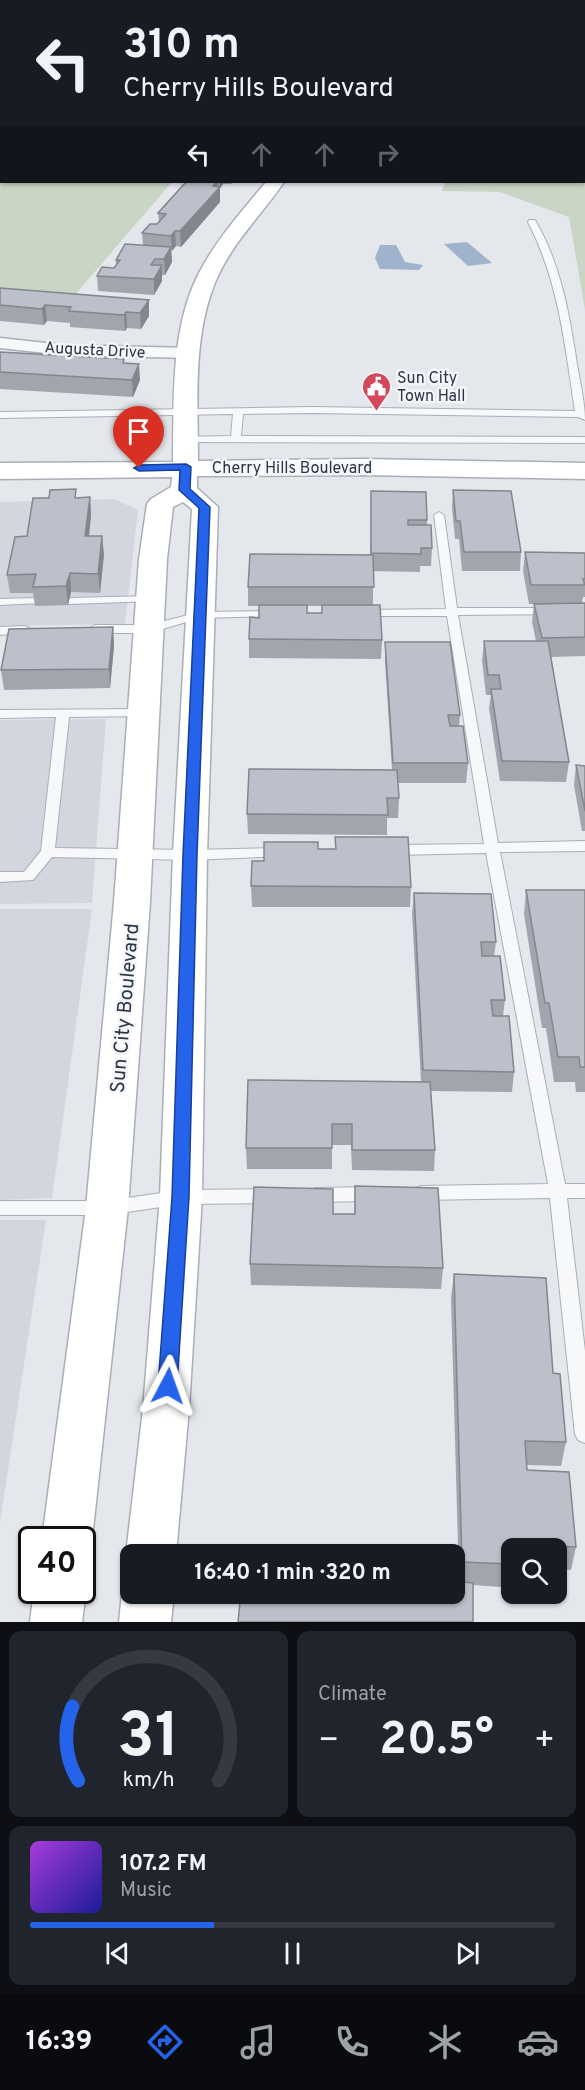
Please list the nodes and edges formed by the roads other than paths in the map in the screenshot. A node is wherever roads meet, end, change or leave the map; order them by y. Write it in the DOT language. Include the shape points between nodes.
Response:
graph roads {
  1 [pos="273,183"];
  2 [pos="532,222"];
  3 [pos="0,343"];
  4 [pos="190,353"];
  5 [pos="187,411"];
  6 [pos="238,411"];
  7 [pos="0,415"];
  8 [pos="583,415"];
  9 [pos="186,439"];
  10 [pos="236,439"];
  11 [pos="585,440"];
  12 [pos="0,471"];
  13 [pos="585,471"];
  14 [pos="185,479"];
  15 [pos="585,491"];
  16 [pos="0,493"];
  17 [pos="440,515"];
  18 [pos="36,601"];
  19 [pos="69,601"];
  20 [pos="0,602"];
  21 [pos="585,611"];
  22 [pos="452,612"];
  23 [pos="150,614"];
  24 [pos="284,614"];
  25 [pos="356,614"];
  26 [pos="200,615"];
  27 [pos="34,630"];
  28 [pos="80,630"];
  29 [pos="0,631"];
  30 [pos="144,713"];
  31 [pos="0,714"];
  32 [pos="63,714"];
  33 [pos="585,846"];
  34 [pos="492,848"];
  35 [pos="376,851"];
  36 [pos="48,852"];
  37 [pos="295,853"];
  38 [pos="135,854"];
  39 [pos="190,855"];
  40 [pos="0,877"];
  41 [pos="558,1191"];
  42 [pos="585,1191"];
  43 [pos="181,1197"];
  44 [pos="0,1208"];
  45 [pos="107,1208"];
  46 [pos="585,1434"];
  47 [pos="69,1526"];
  48 [pos="153,1544"];
  49 [pos="58,1604"];
  50 [pos="147,1604"];
  51 [pos="56,1622"];
  52 [pos="145,1622"];
  1 -- 4 [label="street" via="207,277 195,312"];
  2 -- 8 [label="lane" via="556,274"];
  3 -- 4 [label="street, Augusta Drive" via="64,350"];
  4 -- 5 [label="street"];
  5 -- 6 [label="lane"];
  5 -- 7 [label="lane"];
  5 -- 9 [label="street"];
  6 -- 8 [label="lane"];
  6 -- 10 [label="lane"];
  9 -- 10 [label="lane"];
  9 -- 14 [label="street"];
  10 -- 11 [label="lane"];
  12 -- 14 [label="street, Cherry Hills Boulevard"];
  13 -- 14 [label="street, Cherry Hills Boulevard" via="364,466"];
  14 -- 15 [label="street, Cherry Hills Boulevard"];
  14 -- 16 [label="street, Cherry Hills Boulevard"];
  14 -- 23 [label="street, Sun City Boulevard" via="160,504"];
  14 -- 26 [label="street" via="205,507"];
  17 -- 22 [label="lane"];
  18 -- 20 [label="lane"];
  19 -- 23 [label="lane"];
  21 -- 22 [label="lane"];
  22 -- 25 [label="lane"];
  22 -- 34 [label="lane"];
  23 -- 26 [label="lane"];
  23 -- 28 [label="lane"];
  23 -- 30 [label="street, Sun City Boulevard"];
  24 -- 26 [label="lane"];
  26 -- 39 [label="street"];
  27 -- 29 [label="lane"];
  30 -- 32 [label="lane"];
  30 -- 38 [label="street, Sun City Boulevard"];
  31 -- 32 [label="lane"];
  32 -- 36 [label="lane"];
  33 -- 34 [label="lane"];
  34 -- 35 [label="lane"];
  34 -- 41 [label="lane"];
  36 -- 38 [label="lane"];
  36 -- 40 [label="lane" via="28,877"];
  37 -- 39 [label="lane"];
  38 -- 39 [label="lane"];
  38 -- 45 [label="street, Sun City Boulevard"];
  39 -- 43 [label="street"];
  41 -- 42 [label="lane"];
  41 -- 43 [label="lane"];
  41 -- 46 [label="lane"];
  43 -- 45 [label="lane"];
  43 -- 48 [label="street"];
  44 -- 45 [label="lane"];
  45 -- 47 [label="street, Sun City Boulevard"];
  49 -- 51 [label="street"];
  50 -- 52 [label="street"];
}
